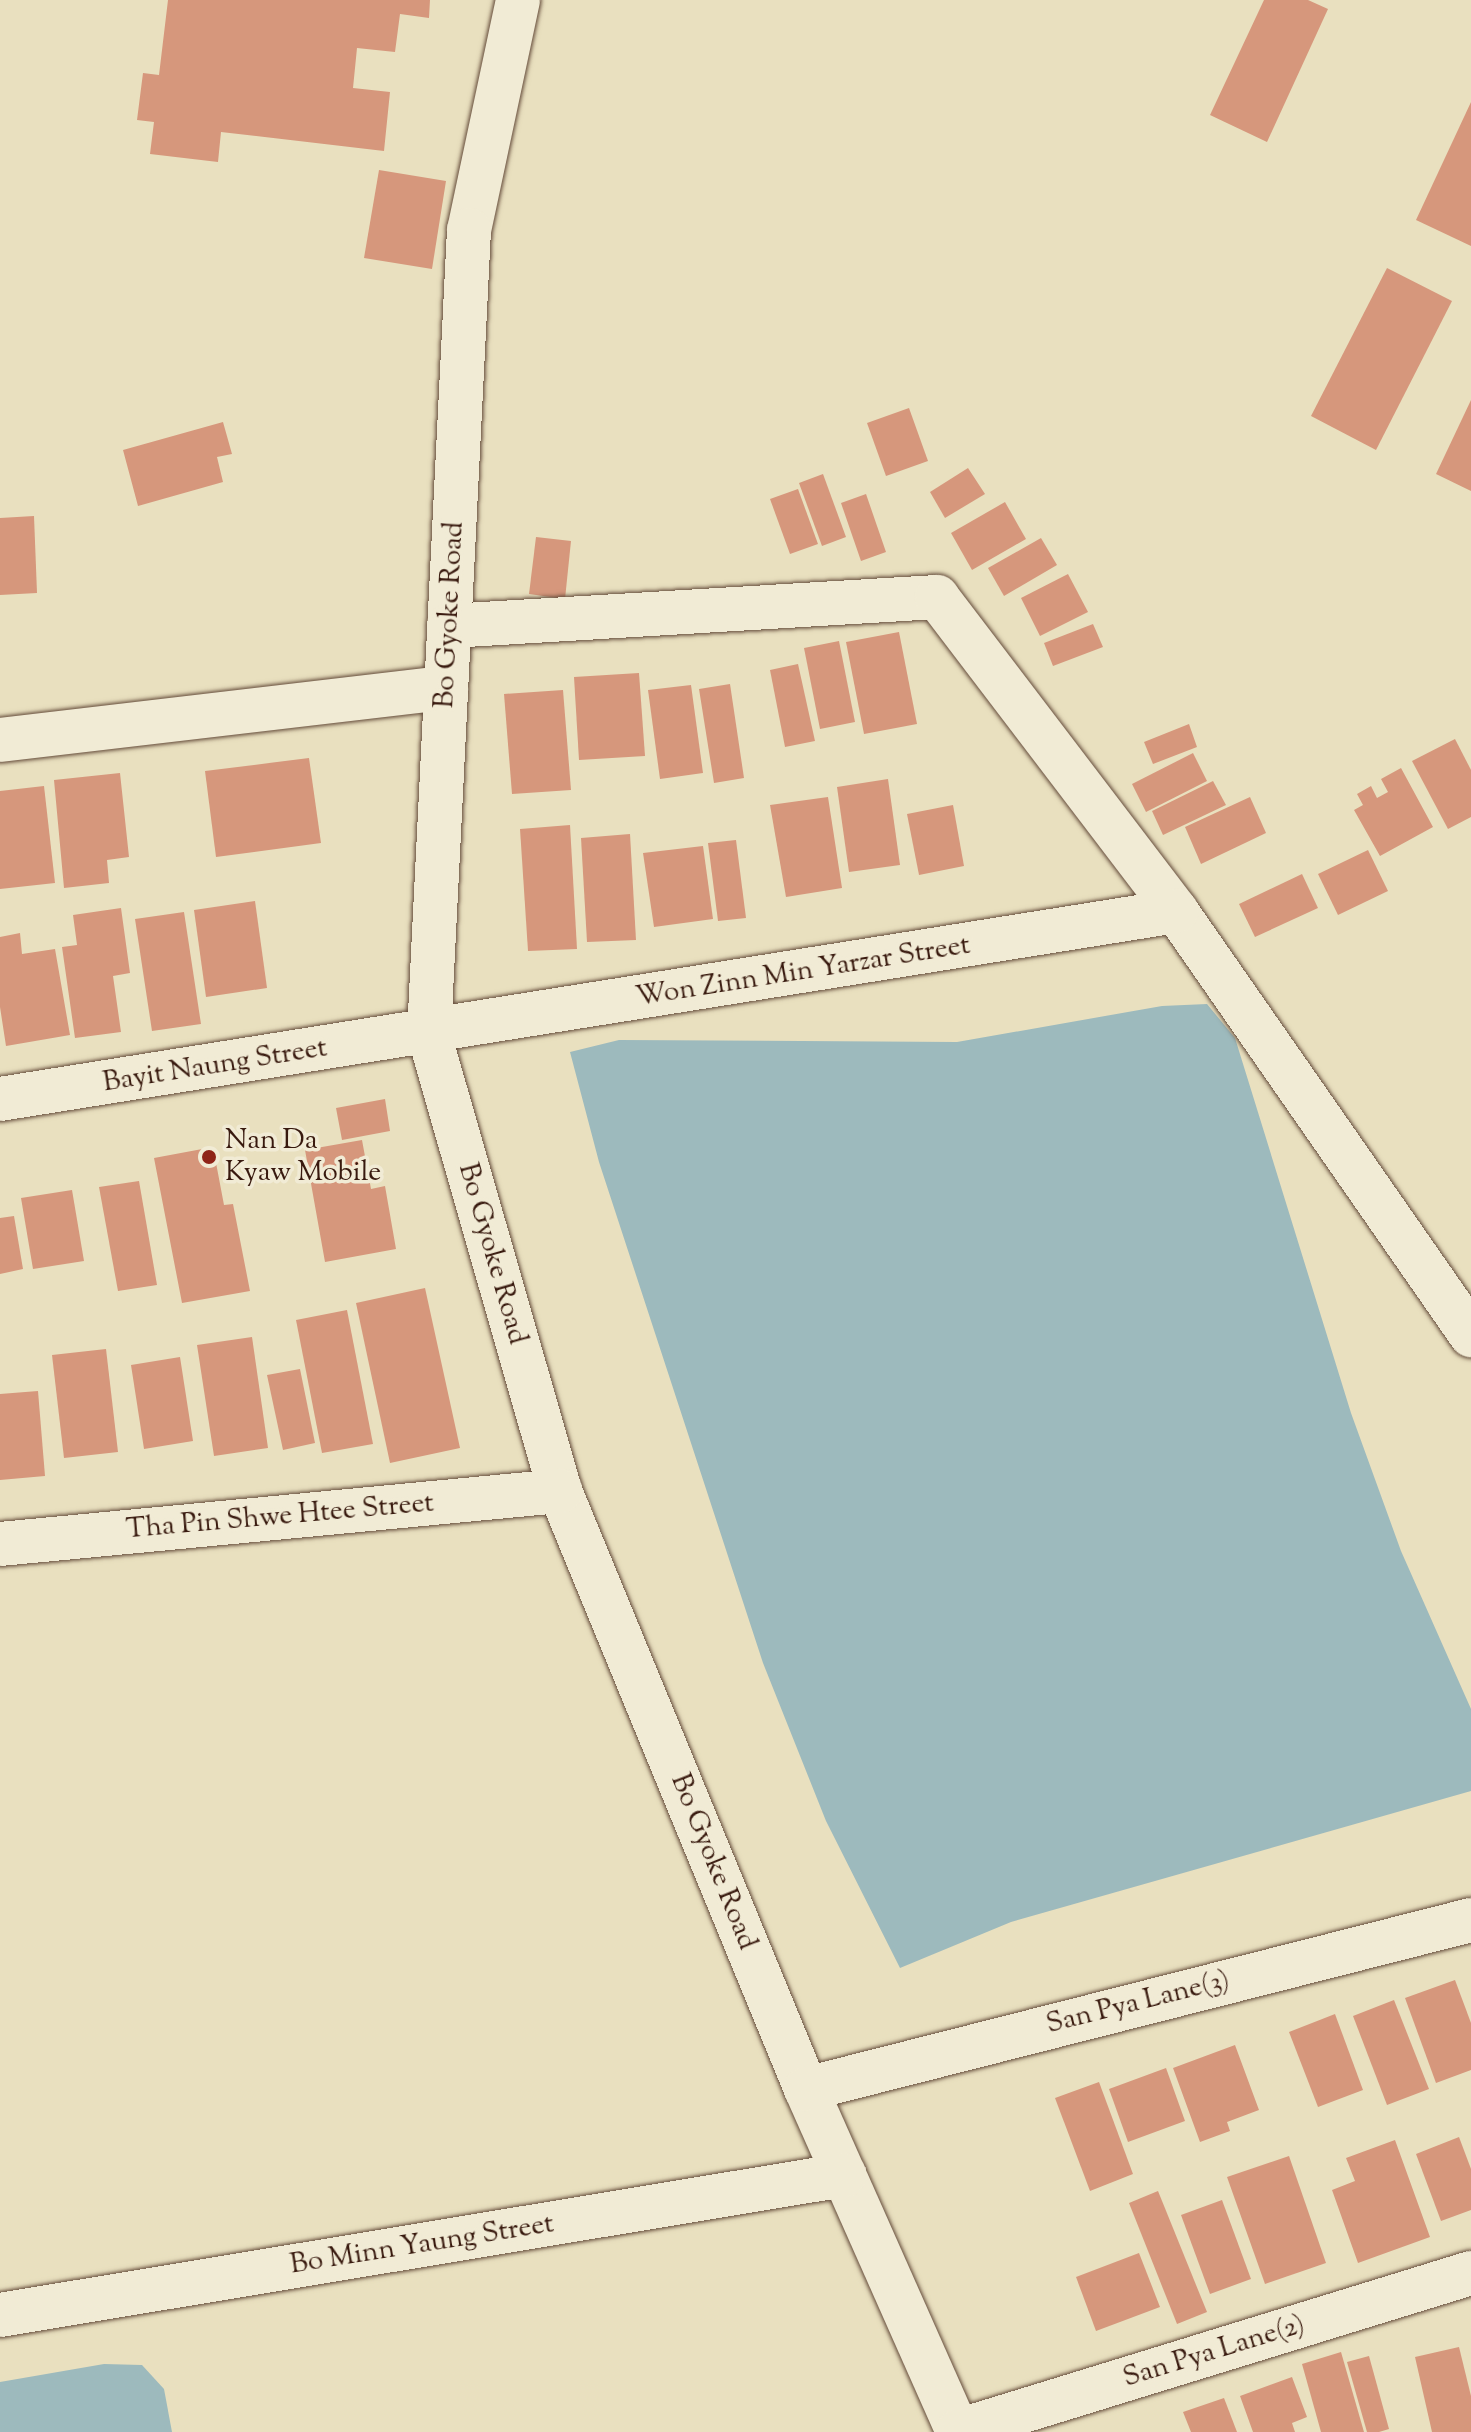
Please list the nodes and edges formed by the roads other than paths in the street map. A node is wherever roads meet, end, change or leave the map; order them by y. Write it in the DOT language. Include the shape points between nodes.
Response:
graph roads {
  1 [pos="518,0"];
  2 [pos="449,626"];
  3 [pos="446,688"];
  4 [pos="0,740"];
  5 [pos="1176,911"];
  6 [pos="429,1034"];
  7 [pos="0,1099"];
  8 [pos="1471,1335"];
  9 [pos="560,1491"];
  10 [pos="0,1544"];
  11 [pos="1471,1920"];
  12 [pos="806,2089"];
  13 [pos="844,2175"];
  14 [pos="1471,2273"];
  15 [pos="0,2315"];
  16 [pos="958,2431"];
  1 -- 2 [label="street, Bo Gyoke Road" via="469,230"];
  2 -- 3 [label="street, Bo Gyoke Road"];
  2 -- 5 [label="street" via="937,597"];
  3 -- 4 [label="street"];
  3 -- 6 [label="street, Bo Gyoke Road"];
  5 -- 6 [label="street, Won Zinn Min Yarzar Street"];
  5 -- 8 [label="street"];
  6 -- 7 [label="street, Bayit Naung Street"];
  6 -- 9 [label="street, Bo Gyoke Road"];
  9 -- 10 [label="street, Tha Pin Shwe Htee Street"];
  9 -- 12 [label="street, Bo Gyoke Road"];
  11 -- 12 [label="street, San Pya Lane(3)"];
  12 -- 13 [label="street, Bo Gyoke Road"];
  13 -- 15 [label="street, Bo Minn Yaung Street"];
  13 -- 16 [label="street, Bo Gyoke Road"];
  14 -- 16 [label="street, San Pya Lane(2)"];
}
